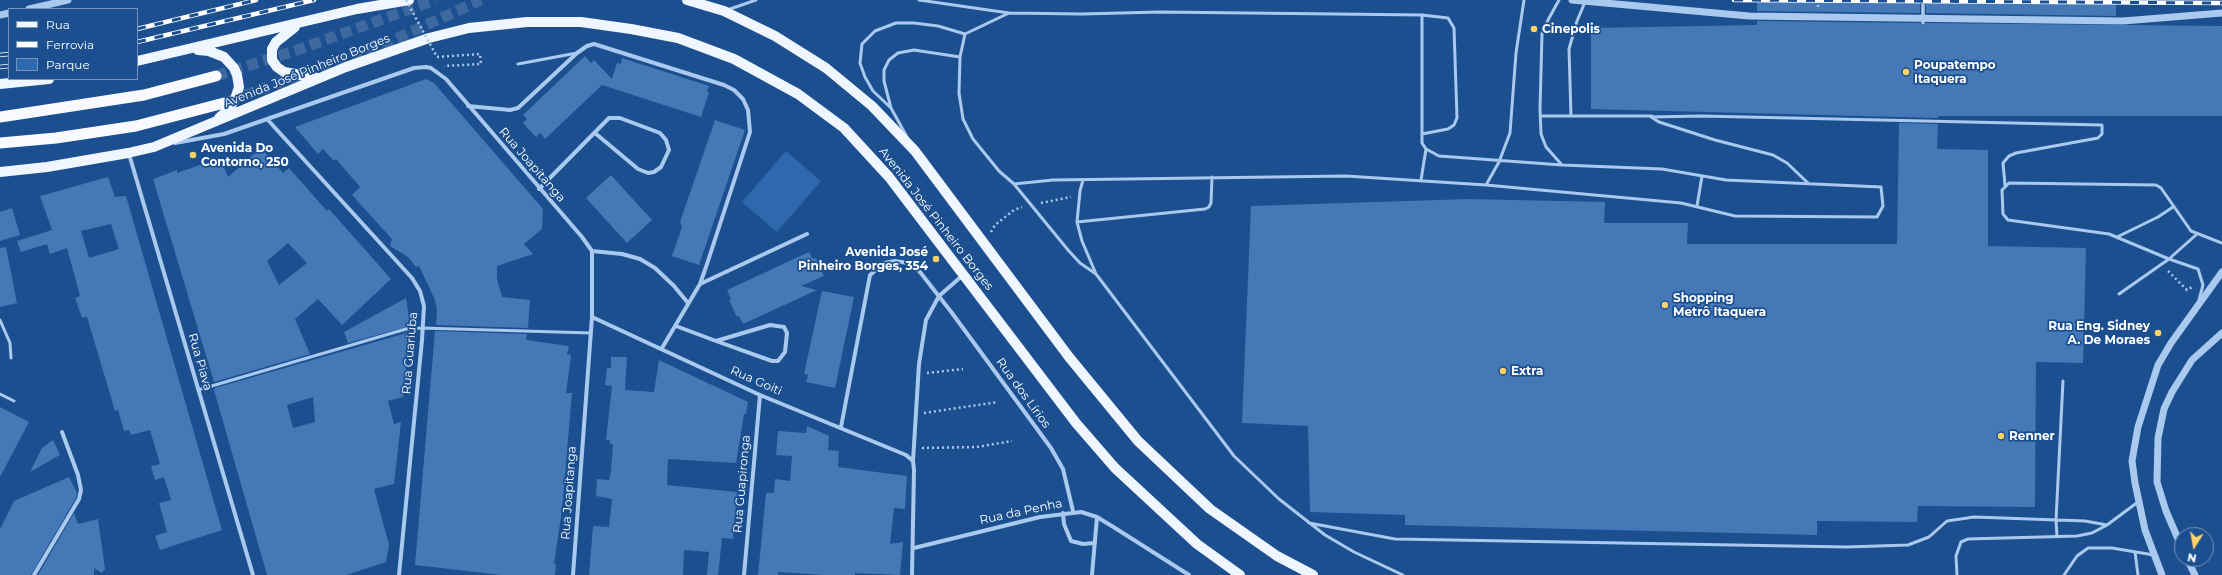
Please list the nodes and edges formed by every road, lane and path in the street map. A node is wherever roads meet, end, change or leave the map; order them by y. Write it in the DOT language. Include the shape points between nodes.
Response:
graph roads {
  1 [pos="68,0"];
  2 [pos="406,0"];
  3 [pos="410,0"];
  4 [pos="688,0"];
  5 [pos="756,0"];
  6 [pos="919,0"];
  7 [pos="1524,0"];
  8 [pos="1559,0"];
  9 [pos="1572,0"];
  10 [pos="1586,1"];
  11 [pos="1923,5"];
  12 [pos="33,8"];
  13 [pos="724,12"];
  14 [pos="1009,13"];
  15 [pos="2222,13"];
  16 [pos="1422,15"];
  17 [pos="305,22"];
  18 [pos="1923,23"];
  19 [pos="965,34"];
  20 [pos="187,50"];
  21 [pos="577,53"];
  22 [pos="960,57"];
  23 [pos="138,61"];
  24 [pos="518,64"];
  25 [pos="426,67"];
  26 [pos="216,76"];
  27 [pos="318,78"];
  28 [pos="39,80"];
  29 [pos="0,84"];
  30 [pos="224,103"];
  31 [pos="468,106"];
  32 [pos="891,108"];
  33 [pos="1540,116"];
  34 [pos="1571,116"];
  35 [pos="1652,116"];
  36 [pos="0,117"];
  37 [pos="267,119"];
  38 [pos="212,123"];
  39 [pos="595,133"];
  40 [pos="1422,134"];
  41 [pos="0,143"];
  42 [pos="154,147"];
  43 [pos="1426,149"];
  44 [pos="915,151"];
  45 [pos="128,153"];
  46 [pos="1499,162"];
  47 [pos="1562,165"];
  48 [pos="0,172"];
  49 [pos="1702,176"];
  50 [pos="1212,177"];
  51 [pos="1083,180"];
  52 [pos="1421,180"];
  53 [pos="1014,184"];
  54 [pos="1809,184"];
  55 [pos="1486,185"];
  56 [pos="2005,185"];
  57 [pos="539,189"];
  58 [pos="1697,206"];
  59 [pos="2173,207"];
  60 [pos="1077,222"];
  61 [pos="807,234"];
  62 [pos="2197,234"];
  63 [pos="2117,237"];
  64 [pos="2222,243"];
  65 [pos="592,251"];
  66 [pos="2169,259"];
  67 [pos="2161,264"];
  68 [pos="2222,272"];
  69 [pos="964,274"];
  70 [pos="1096,274"];
  71 [pos="2202,280"];
  72 [pos="700,284"];
  73 [pos="2119,294"];
  74 [pos="939,296"];
  75 [pos="688,303"];
  76 [pos="2197,305"];
  77 [pos="592,318"];
  78 [pos="0,320"];
  79 [pos="676,326"];
  80 [pos="422,328"];
  81 [pos="591,333"];
  82 [pos="2222,333"];
  83 [pos="716,341"];
  84 [pos="662,348"];
  85 [pos="11,358"];
  86 [pos="963,369"];
  87 [pos="918,374"];
  88 [pos="2063,381"];
  89 [pos="198,390"];
  90 [pos="0,394"];
  91 [pos="760,395"];
  92 [pos="14,401"];
  93 [pos="998,402"];
  94 [pos="916,414"];
  95 [pos="841,427"];
  96 [pos="62,432"];
  97 [pos="1012,441"];
  98 [pos="913,448"];
  99 [pos="913,461"];
  100 [pos="2138,502"];
  101 [pos="1073,511"];
  102 [pos="1063,513"];
  103 [pos="1097,517"];
  104 [pos="2056,520"];
  105 [pos="1309,523"];
  106 [pos="2107,525"];
  107 [pos="2174,530"];
  108 [pos="2057,538"];
  109 [pos="1095,543"];
  110 [pos="914,548"];
  111 [pos="2135,552"];
  112 [pos="2154,555"];
  113 [pos="34,575"];
  114 [pos="253,575"];
  115 [pos="399,575"];
  116 [pos="572,575"];
  117 [pos="744,575"];
  118 [pos="912,575"];
  119 [pos="1092,575"];
  120 [pos="1190,575"];
  121 [pos="1240,575"];
  122 [pos="1313,575"];
  123 [pos="1403,575"];
  124 [pos="1957,575"];
  125 [pos="2064,575"];
  126 [pos="2138,575"];
  127 [pos="2162,575"];
  1 -- 12 [label="street"];
  2 -- 25 [label="path, bridge" via="437,57 480,54 480,64"];
  3 -- 17 [label="main road" via="357,9"];
  4 -- 13 [label="main road, Avenida José Pinheiro Borges"];
  5 -- 13 [label="lane"];
  6 -- 14 [label="lane"];
  7 -- 46 [label="lane" via="1516,53 1510,133"];
  8 -- 33 [label="lane" via="1542,34"];
  9 -- 10 [label="street"];
  10 -- 15 [label="street" via="1750,16 2123,20"];
  10 -- 34 [label="lane" via="1569,49"];
  11 -- 18 [label="street, bridge"];
  13 -- 44 [label="main road, Avenida José Pinheiro Borges" via="775,36 826,68 872,106"];
  14 -- 16 [label="lane"];
  14 -- 19 [label="lane"];
  16 -- 40 [label="lane"];
  16 -- 40 [label="lane" via="1448,18 1454,28 1457,118 1448,130"];
  17 -- 20 [label="main road"];
  17 -- 27 [label="main road" via="279,38 272,50 272,60 284,72"];
  19 -- 22 [label="lane"];
  19 -- 32 [label="lane" via="938,26 896,23 875,31 862,44 860,63 865,77 873,91"];
  20 -- 23 [label="main road"];
  20 -- 38 [label="main road" via="216,53 230,62 238,75 236,99 229,109"];
  21 -- 24 [label="lane"];
  21 -- 31 [label="street" via="518,108 510,110"];
  21 -- 72 [label="street" via="587,46 600,45 724,85 742,99 748,110 750,132"];
  22 -- 32 [label="lane" via="914,50 898,53 889,60 884,70"];
  22 -- 53 [label="lane" via="959,93 963,119 972,139"];
  25 -- 31 [label="street, Rua Joapitanga" via="441,74"];
  25 -- 37 [label="street" via="397,73"];
  26 -- 36 [label="highway" via="144,95"];
  27 -- 38 [label="main road, Avenida José Pinheiro Borges"];
  27 -- 69 [label="main road, Avenida José Pinheiro Borges" via="429,38 487,25 581,22 678,38 747,66 798,94 844,128 889,177"];
  28 -- 29 [label="main road"];
  30 -- 41 [label="highway" via="136,126"];
  31 -- 57 [label="street, Rua Joapitanga"];
  32 -- 44 [label="lane"];
  33 -- 34 [label="lane"];
  33 -- 47 [label="lane" via="1541,134 1546,147"];
  34 -- 35 [label="lane"];
  35 -- 54 [label="lane" via="1655,121 1773,155 1787,163"];
  35 -- 56 [label="lane" via="2102,125 2102,134 2098,138 2009,156 2003,163"];
  37 -- 42 [label="street" via="224,134"];
  37 -- 80 [label="street, Rua Guariuba" via="412,278 420,291 424,306"];
  38 -- 42 [label="main road, Avenida José Pinheiro Borges"];
  39 -- 39 [label="street" via="638,169 648,173 660,167 669,150 666,140 660,133 620,118 609,118"];
  39 -- 57 [label="street"];
  40 -- 43 [label="lane" via="1422,143"];
  42 -- 45 [label="main road, Avenida José Pinheiro Borges"];
  43 -- 46 [label="lane" via="1439,156"];
  43 -- 52 [label="lane"];
  44 -- 122 [label="main road, Avenida José Pinheiro Borges" via="1069,357 1138,441 1210,509 1277,556"];
  45 -- 48 [label="main road, Avenida José Pinheiro Borges"];
  45 -- 89 [label="street, Rua Piava"];
  46 -- 47 [label="lane"];
  46 -- 55 [label="lane"];
  47 -- 49 [label="lane" via="1662,169"];
  49 -- 54 [label="lane" via="1726,180"];
  49 -- 58 [label="lane"];
  50 -- 51 [label="lane"];
  50 -- 52 [label="lane" via="1346,176"];
  50 -- 60 [label="lane" via="1211,203 1205,209"];
  51 -- 53 [label="lane"];
  51 -- 60 [label="lane"];
  52 -- 55 [label="lane"];
  53 -- 70 [label="lane" via="1068,250 1080,263"];
  54 -- 58 [label="lane" via="1881,187 1882,211 1877,217 1735,216"];
  55 -- 58 [label="lane"];
  56 -- 59 [label="lane" via="2150,184 2161,188"];
  56 -- 63 [label="lane" via="2001,195 2003,214 2008,220"];
  57 -- 65 [label="street, Rua Joapitanga"];
  59 -- 62 [label="lane" via="2191,231"];
  59 -- 63 [label="lane" via="2158,218"];
  60 -- 70 [label="lane"];
  61 -- 72 [label="street"];
  62 -- 64 [label="lane"];
  62 -- 66 [label="lane"];
  63 -- 66 [label="lane"];
  65 -- 75 [label="street" via="640,259 655,268"];
  65 -- 77 [label="street, Rua Joapitanga"];
  66 -- 67 [label="lane"];
  66 -- 71 [label="lane" via="2198,269"];
  67 -- 71 [label="path" via="2188,290"];
  67 -- 73 [label="lane"];
  68 -- 76 [label="street"];
  69 -- 74 [label="street"];
  69 -- 121 [label="main road, Avenida José Pinheiro Borges" via="1076,423 1114,468 1197,544"];
  70 -- 105 [label="lane" via="1234,456 1254,477"];
  71 -- 76 [label="lane"];
  72 -- 75 [label="street"];
  74 -- 87 [label="street" via="926,320"];
  74 -- 95 [label="street, Rua dos Lírios" via="920,272 908,263 884,263 870,274"];
  74 -- 101 [label="street, Rua dos Lírios" via="1051,448 1063,469"];
  75 -- 79 [label="street"];
  76 -- 100 [label="street" via="2158,365 2145,402 2132,461"];
  77 -- 81 [label="street, Rua Joapitanga"];
  77 -- 84 [label="street, Rua Goiti"];
  78 -- 85 [label="lane" via="10,343"];
  79 -- 83 [label="street"];
  79 -- 84 [label="street"];
  80 -- 81 [label="lane"];
  80 -- 89 [label="lane" via="406,329"];
  80 -- 115 [label="street, Rua Guariuba"];
  81 -- 116 [label="street, Rua Joapitanga"];
  82 -- 107 [label="street" via="2192,360 2164,409 2158,438 2157,482"];
  83 -- 83 [label="street" via="778,361 785,352 787,333 784,327 770,325"];
  84 -- 91 [label="street, Rua Goiti"];
  86 -- 87 [label="path"];
  87 -- 94 [label="street"];
  88 -- 104 [label="lane"];
  89 -- 114 [label="street, Rua Piava"];
  90 -- 92 [label="lane"];
  91 -- 95 [label="street, Rua Goiti"];
  91 -- 117 [label="street, Rua Guapironga"];
  93 -- 94 [label="path"];
  94 -- 98 [label="street"];
  95 -- 99 [label="street, Rua Goiti" via="899,451"];
  96 -- 113 [label="street" via="81,490 79,499"];
  97 -- 98 [label="path" via="977,447"];
  98 -- 99 [label="street"];
  99 -- 110 [label="street"];
  100 -- 106 [label="lane"];
  100 -- 112 [label="street"];
  101 -- 102 [label="street, Rua da Penha"];
  101 -- 103 [label="street, Rua da Penha"];
  102 -- 109 [label="street" via="1065,528 1071,541"];
  102 -- 110 [label="street, Rua da Penha"];
  103 -- 109 [label="street"];
  103 -- 120 [label="street, Rua da Penha"];
  104 -- 105 [label="lane" via="1960,519 1947,521 1929,537 1908,545 1847,547 1395,539"];
  104 -- 106 [label="lane"];
  104 -- 108 [label="lane"];
  105 -- 123 [label="lane" via="1354,552"];
  106 -- 108 [label="lane" via="2092,532"];
  108 -- 124 [label="lane" via="1968,539 1961,542 1956,556"];
  109 -- 119 [label="street"];
  110 -- 118 [label="street"];
  111 -- 112 [label="lane"];
  111 -- 125 [label="lane" via="2112,548 2088,548 2077,556"];
  111 -- 126 [label="lane"];
  112 -- 127 [label="street"];
}
